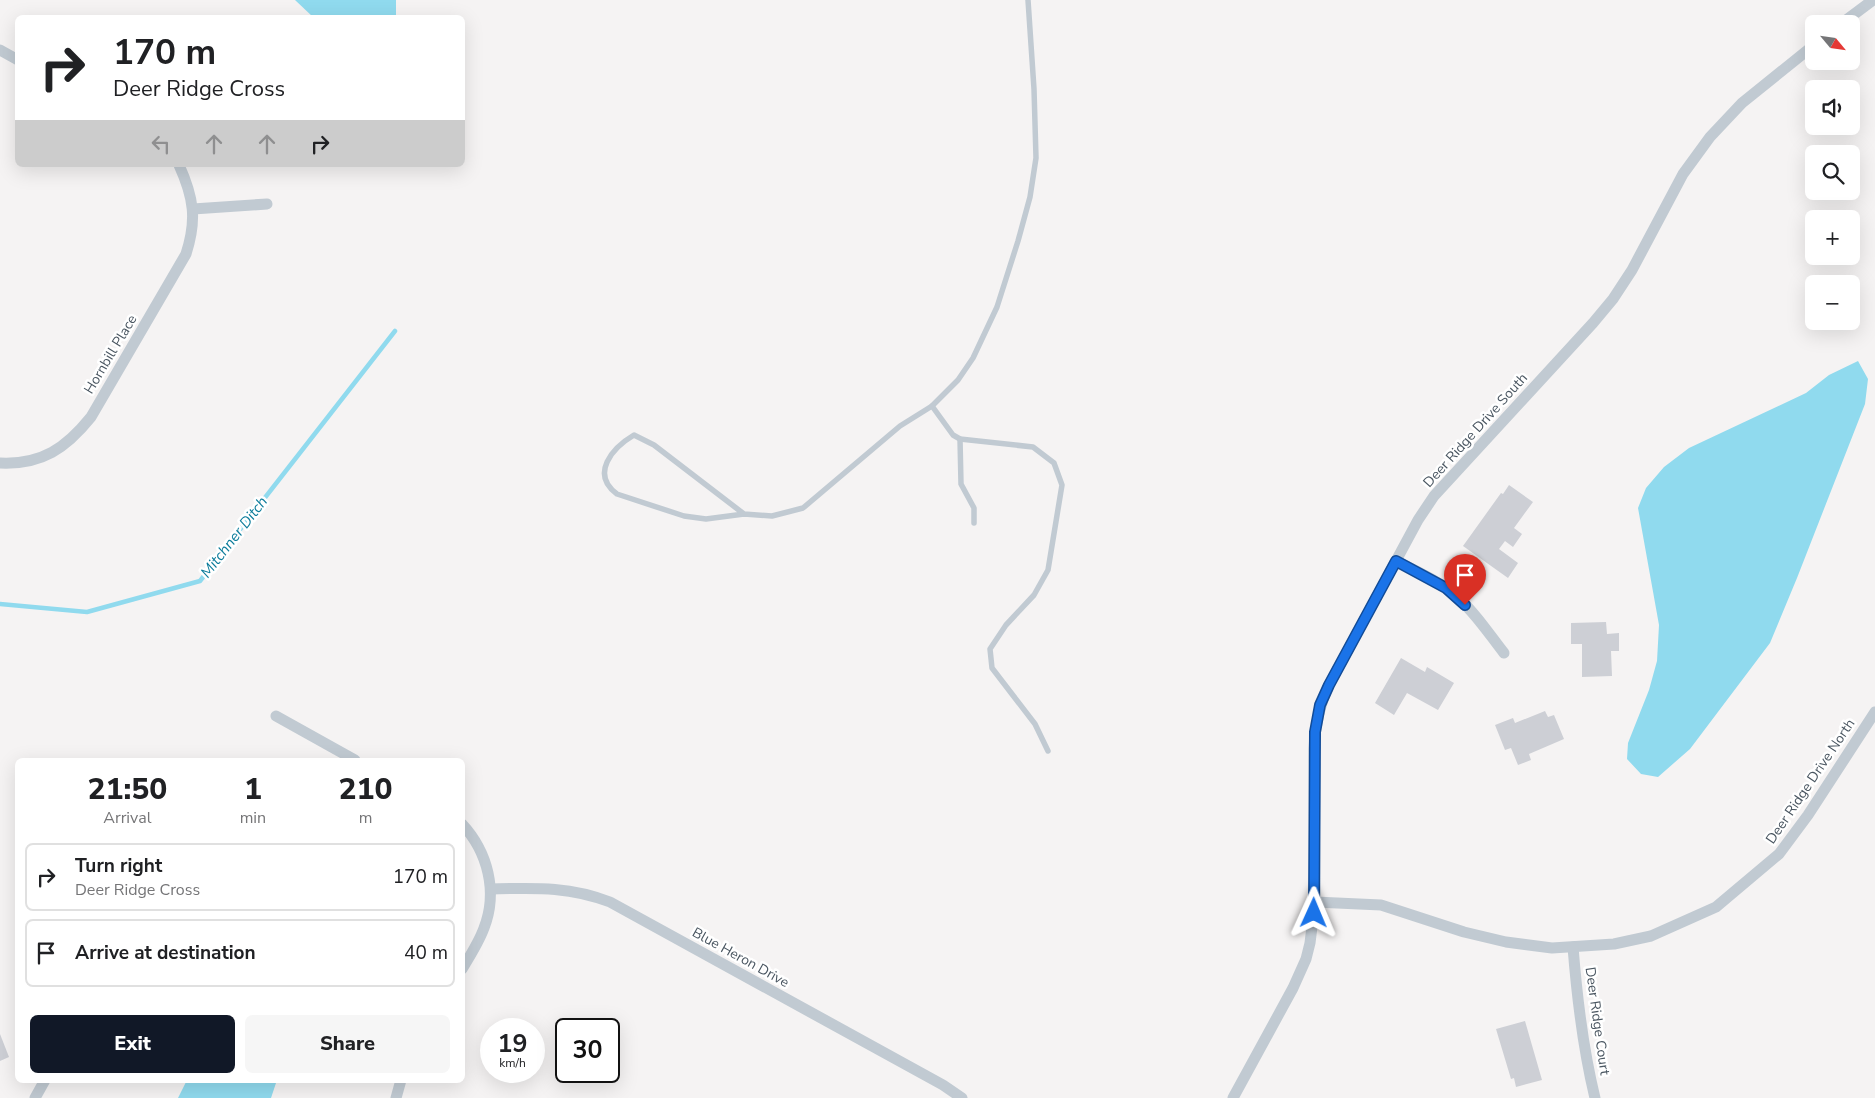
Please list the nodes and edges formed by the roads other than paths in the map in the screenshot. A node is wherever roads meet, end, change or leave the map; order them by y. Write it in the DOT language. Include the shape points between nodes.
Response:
graph roads {
  1 [pos="1028,0"];
  2 [pos="1873,0"];
  3 [pos="1853,15"];
  4 [pos="0,50"];
  5 [pos="1805,52"];
  6 [pos="15,58"];
  7 [pos="180,167"];
  8 [pos="267,204"];
  9 [pos="193,209"];
  10 [pos="932,406"];
  11 [pos="960,439"];
  12 [pos="0,463"];
  13 [pos="744,514"];
  14 [pos="974,523"];
  15 [pos="1396,561"];
  16 [pos="1504,653"];
  17 [pos="1875,712"];
  18 [pos="276,716"];
  19 [pos="1048,751"];
  20 [pos="351,758"];
  21 [pos="465,827"];
  22 [pos="491,890"];
  23 [pos="1315,902"];
  24 [pos="1573,948"];
  25 [pos="465,964"];
  26 [pos="43,1083"];
  27 [pos="400,1083"];
  28 [pos="35,1098"];
  29 [pos="396,1098"];
  30 [pos="962,1098"];
  31 [pos="1233,1098"];
  32 [pos="1595,1098"];
  1 -- 10 [label="lane" via="1036,158 1030,197 1004,290 986,332 958,380"];
  2 -- 3 [label="street"];
  4 -- 6 [label="street"];
  5 -- 15 [label="street, Deer Ridge Drive South" via="1742,103 1705,143 1680,180 1613,299 1444,484 1418,520"];
  7 -- 9 [label="street, Hornbill Place"];
  8 -- 9 [label="street"];
  9 -- 12 [label="street, Hornbill Place" via="193,226 184,259 91,417 56,451 25,462"];
  10 -- 11 [label="lane" via="953,435"];
  10 -- 13 [label="lane" via="900,426 803,508 772,516"];
  11 -- 14 [label="lane" via="961,484 974,508"];
  11 -- 19 [label="lane" via="1033,447 1054,463 1062,486 1048,570 1034,595 1006,625 990,649 992,668 1035,724"];
  13 -- 13 [label="lane" via="654,444 634,435 622,442 611,455 604,471 604,481 617,494 684,516 706,519"];
  15 -- 16 [label="street" via="1456,596"];
  15 -- 23 [label="street, Deer Ridge Drive South" via="1329,685 1317,715 1314,749"];
  17 -- 24 [label="street, Deer Ridge Drive North" via="1779,854 1716,907 1650,936"];
  18 -- 20 [label="street"];
  21 -- 22 [label="street" via="482,854"];
  22 -- 25 [label="street" via="485,927"];
  22 -- 30 [label="street, Blue Heron Drive" via="564,889 610,902"];
  23 -- 24 [label="street, Deer Ridge Drive North" via="1381,905 1506,942"];
  23 -- 31 [label="street, Deer Ridge Drive South" via="1310,943 1300,974"];
  24 -- 32 [label="street, Deer Ridge Court"];
  26 -- 28 [label="street"];
  27 -- 29 [label="street"];
}
